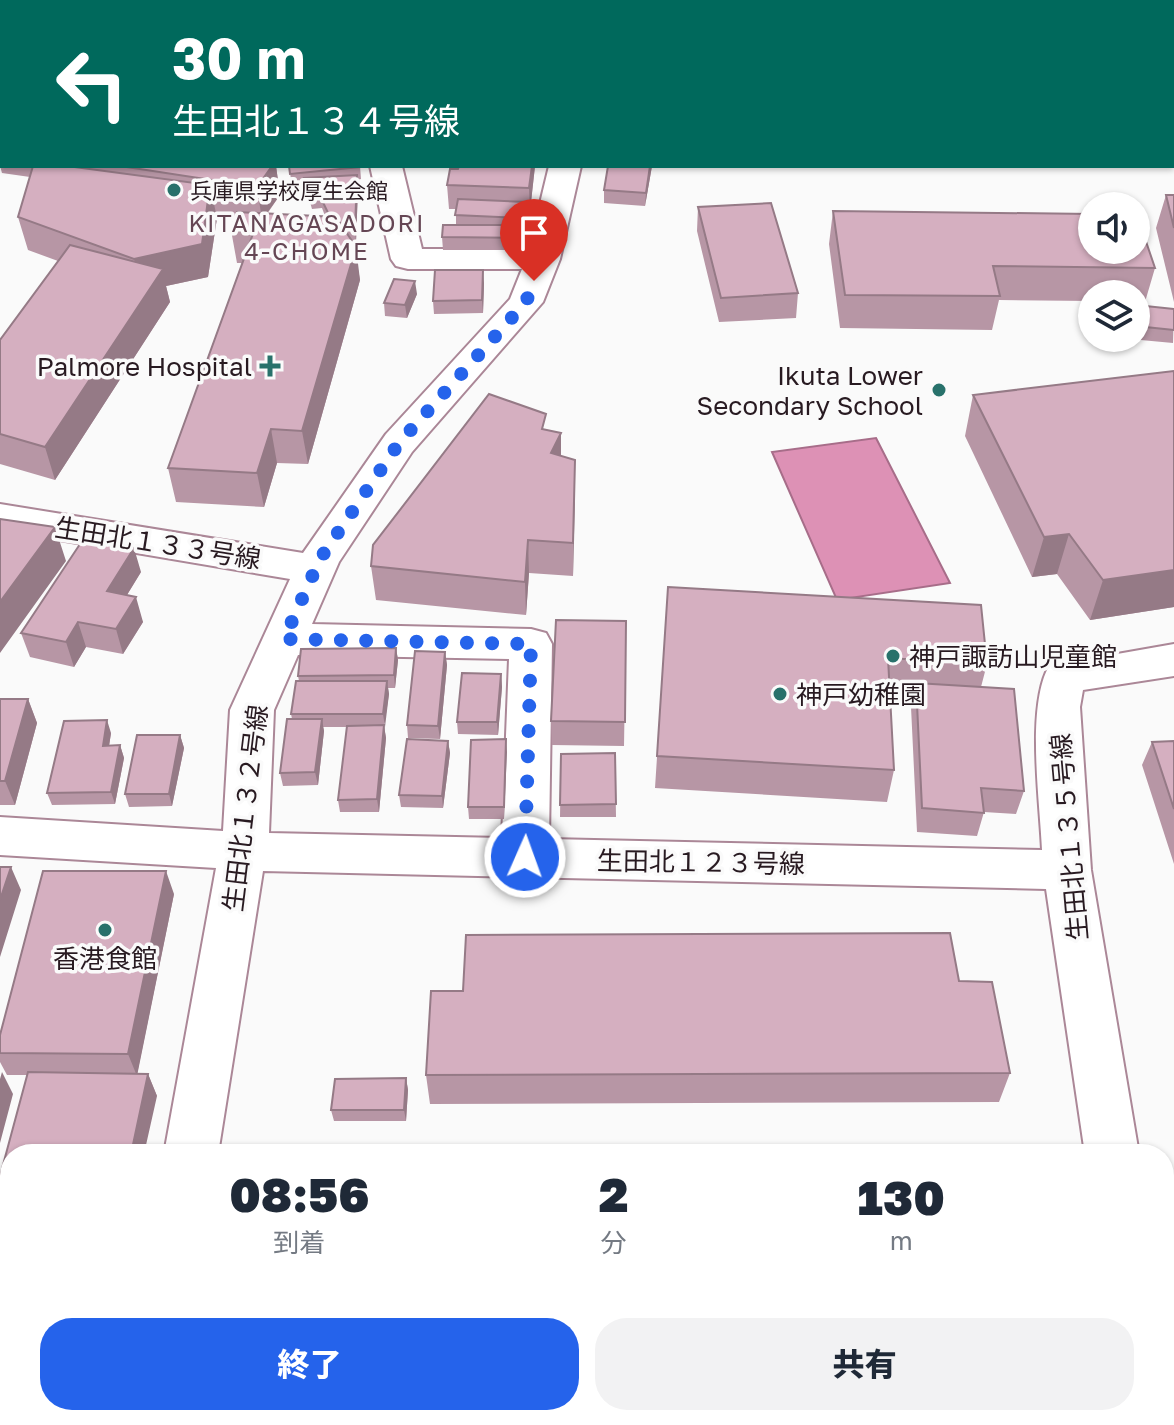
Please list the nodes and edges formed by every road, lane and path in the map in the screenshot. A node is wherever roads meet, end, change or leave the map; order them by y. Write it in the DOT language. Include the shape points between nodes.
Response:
graph roads {
  1 [pos="386,168"];
  2 [pos="565,168"];
  3 [pos="543,259"];
  4 [pos="0,517"];
  5 [pos="315,569"];
  6 [pos="284,639"];
  7 [pos="1174,660"];
  8 [pos="0,836"];
  9 [pos="243,851"];
  10 [pos="525,857"];
  11 [pos="1067,870"];
  12 [pos="193,1144"];
  13 [pos="1110,1144"];
  1 -- 3 [label="street" via="408,259"];
  2 -- 3 [label="street, 生田北１３２号線"];
  3 -- 5 [label="street, 生田北１３２号線" via="526,302 399,443"];
  4 -- 5 [label="street, 生田北１３３号線"];
  5 -- 6 [label="street, 生田北１３２号線"];
  6 -- 9 [label="street, 生田北１３２号線" via="252,710"];
  6 -- 10 [label="street" via="531,644"];
  7 -- 11 [label="street, 生田北１３５号線" via="1064,677 1058,707"];
  8 -- 9 [label="street, 生田北１２３号線"];
  9 -- 10 [label="street, 生田北１２３号線"];
  9 -- 12 [label="street, 生田北１３２号線"];
  10 -- 11 [label="street, 生田北１２３号線"];
  11 -- 13 [label="street, 生田北１３５号線"];
}
